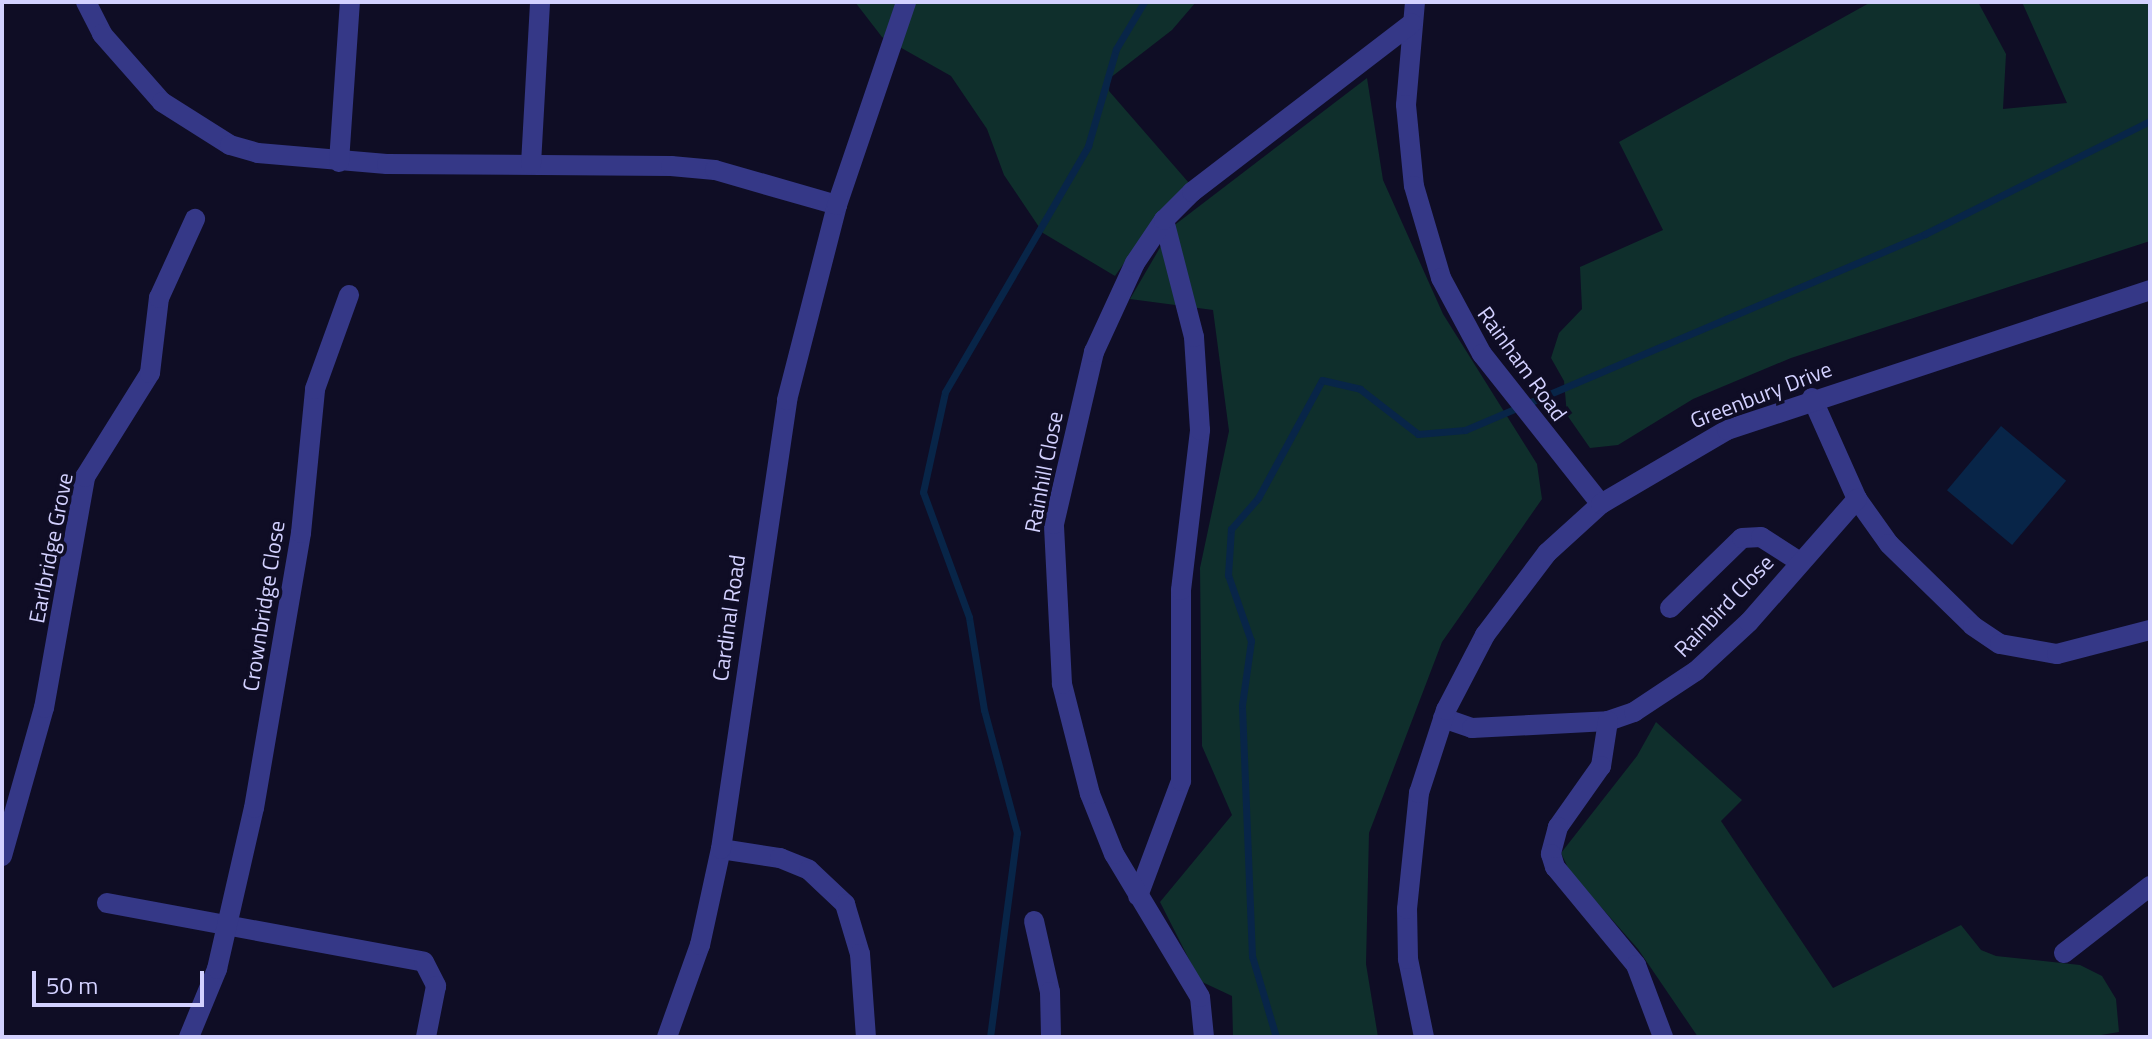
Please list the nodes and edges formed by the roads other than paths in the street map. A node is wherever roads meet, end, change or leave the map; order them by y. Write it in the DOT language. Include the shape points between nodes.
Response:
graph roads {
  1 [pos="86,2"];
  2 [pos="350,2"];
  3 [pos="540,2"];
  4 [pos="906,2"];
  5 [pos="1414,12"];
  6 [pos="339,162"];
  7 [pos="531,164"];
  8 [pos="837,205"];
  9 [pos="195,219"];
  10 [pos="1164,220"];
  11 [pos="2150,290"];
  12 [pos="349,295"];
  13 [pos="1812,398"];
  14 [pos="1857,499"];
  15 [pos="1601,504"];
  16 [pos="1800,562"];
  17 [pos="1670,608"];
  18 [pos="2150,630"];
  19 [pos="1443,718"];
  20 [pos="1608,721"];
  21 [pos="721,849"];
  22 [pos="2,856"];
  23 [pos="2150,886"];
  24 [pos="1138,896"];
  25 [pos="107,903"];
  26 [pos="1034,921"];
  27 [pos="228,927"];
  28 [pos="2064,953"];
  29 [pos="189,1037"];
  30 [pos="426,1037"];
  31 [pos="667,1037"];
  32 [pos="866,1037"];
  33 [pos="1051,1037"];
  34 [pos="1204,1037"];
  35 [pos="1424,1037"];
  36 [pos="1663,1037"];
  1 -- 6 [label="street" via="130,71 189,123 258,153"];
  2 -- 6 [label="street"];
  3 -- 7 [label="street"];
  4 -- 8 [label="street, Cardinal Road"];
  5 -- 10 [label="street, Rainhill Close"];
  5 -- 15 [label="street, Rainham Road" via="1406,105 1414,186 1441,278 1482,354"];
  6 -- 7 [label="street"];
  7 -- 8 [label="street" via="715,170"];
  8 -- 21 [label="street, Cardinal Road" via="775,459"];
  9 -- 22 [label="street, Earlbridge Grove" via="159,298 150,373 85,477 44,708"];
  10 -- 24 [label="street" via="1194,337 1200,430 1181,590 1181,781"];
  10 -- 24 [label="street, Rainhill Close" via="1135,263 1094,352 1054,524 1062,684 1090,794"];
  11 -- 13 [label="street, Greenbury Drive"];
  12 -- 27 [label="street, Crownbridge Close" via="315,389 301,533 274,704"];
  13 -- 14 [label="street"];
  13 -- 15 [label="street, Greenbury Drive" via="1691,447"];
  14 -- 16 [label="street, Rainbird Close"];
  14 -- 18 [label="street" via="1889,544 1945,603 2000,644 2057,654"];
  15 -- 19 [label="street, Greenbury Drive" via="1516,590 1485,635"];
  16 -- 17 [label="street" via="1761,537 1742,538"];
  16 -- 20 [label="street, Rainbird Close" via="1749,622 1696,671 1663,696"];
  19 -- 20 [label="street, Rainbird Close" via="1472,728"];
  19 -- 35 [label="street, Greenbury Drive" via="1419,793 1409,859 1408,959"];
  20 -- 36 [label="street" via="1601,766 1558,827 1551,854 1555,867 1623,946 1648,989 1654,1024"];
  21 -- 31 [label="street, Cardinal Road" via="700,945"];
  21 -- 32 [label="street" via="780,858 809,870 845,904 860,954"];
  23 -- 28 [label="street"];
  24 -- 34 [label="street, Rainhill Close" via="1200,997"];
  25 -- 27 [label="street"];
  26 -- 33 [label="street" via="1050,992"];
  27 -- 29 [label="street, Crownbridge Close"];
  27 -- 30 [label="street" via="424,962 436,986"];
}
